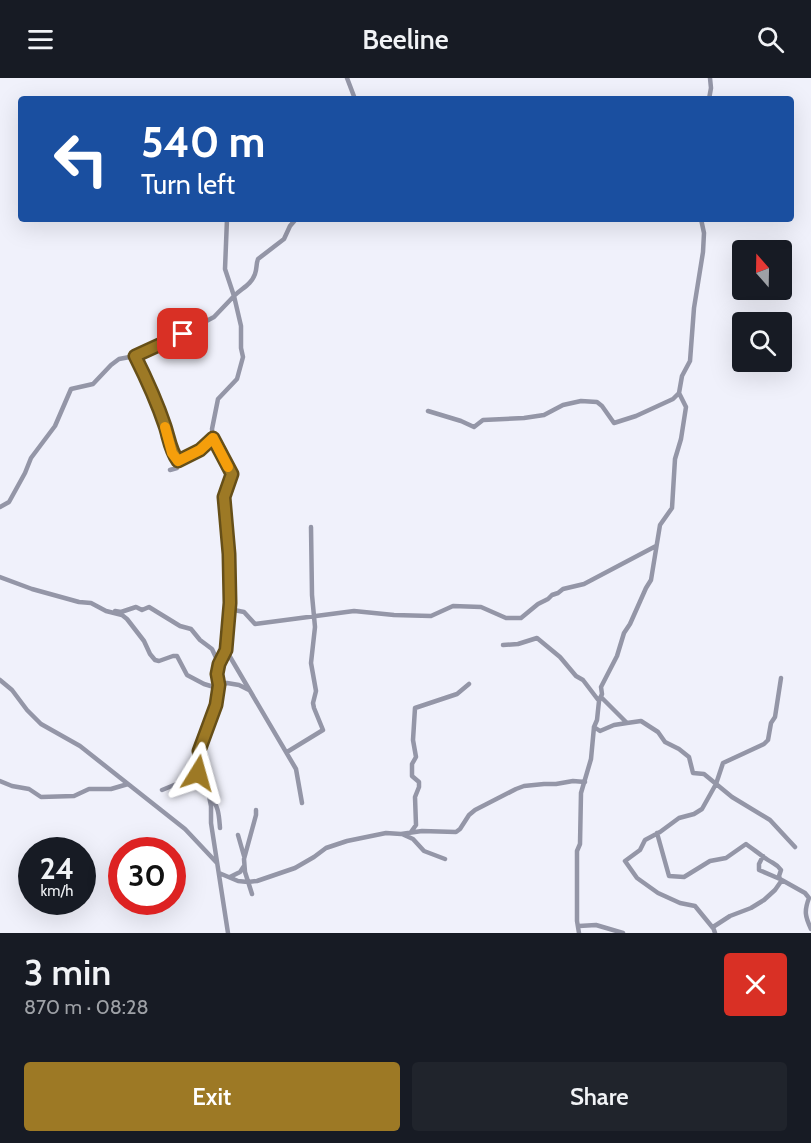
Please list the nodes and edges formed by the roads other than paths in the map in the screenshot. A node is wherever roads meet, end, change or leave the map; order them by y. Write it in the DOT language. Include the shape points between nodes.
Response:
graph roads {
  1 [pos="347,78"];
  2 [pos="710,78"];
  3 [pos="354,96"];
  4 [pos="710,96"];
  5 [pos="227,222"];
  6 [pos="293,222"];
  7 [pos="702,222"];
  8 [pos="234,296"];
  9 [pos="135,356"];
  10 [pos="680,393"];
  11 [pos="428,411"];
  12 [pos="213,438"];
  13 [pos="178,461"];
  14 [pos="170,470"];
  15 [pos="0,507"];
  16 [pos="311,527"];
  17 [pos="656,546"];
  18 [pos="0,577"];
  19 [pos="229,609"];
  20 [pos="106,611"];
  21 [pos="315,617"];
  22 [pos="503,645"];
  23 [pos="226,650"];
  24 [pos="219,664"];
  25 [pos="781,678"];
  26 [pos="0,680"];
  27 [pos="470,684"];
  28 [pos="219,685"];
  29 [pos="249,690"];
  30 [pos="600,699"];
  31 [pos="627,723"];
  32 [pos="594,727"];
  33 [pos="287,752"];
  34 [pos="198,773"];
  35 [pos="0,781"];
  36 [pos="585,782"];
  37 [pos="128,784"];
  38 [pos="716,784"];
  39 [pos="162,790"];
  40 [pos="209,796"];
  41 [pos="302,803"];
  42 [pos="256,810"];
  43 [pos="220,828"];
  44 [pos="411,832"];
  45 [pos="657,833"];
  46 [pos="238,834"];
  47 [pos="402,834"];
  48 [pos="795,847"];
  49 [pos="763,856"];
  50 [pos="244,859"];
  51 [pos="445,859"];
  52 [pos="218,864"];
  53 [pos="244,866"];
  54 [pos="219,873"];
  55 [pos="229,877"];
  56 [pos="781,880"];
  57 [pos="248,882"];
  58 [pos="252,894"];
  59 [pos="579,926"];
  60 [pos="811,929"];
  61 [pos="714,931"];
  62 [pos="228,933"];
  63 [pos="579,933"];
  64 [pos="623,933"];
  1 -- 3 [label="street"];
  2 -- 4 [label="street"];
  5 -- 8 [label="street" via="225,269"];
  6 -- 8 [label="street" via="284,238 258,259 251,282"];
  7 -- 10 [label="street" via="703,252 690,361 682,376"];
  8 -- 9 [label="street" via="214,317"];
  8 -- 12 [label="street" via="243,357 237,379 218,399"];
  9 -- 13 [label="street"];
  9 -- 15 [label="street" via="119,359 93,384 70,389 55,426 31,458 9,501"];
  10 -- 11 [label="street" via="614,423 597,402 563,405 544,415 483,420 474,427"];
  10 -- 17 [label="street" via="686,407 675,459 672,508 660,525"];
  12 -- 13 [label="street"];
  12 -- 19 [label="street" via="232,474 224,497"];
  13 -- 14 [label="street" via="177,468"];
  16 -- 21 [label="street"];
  17 -- 21 [label="street" via="584,584 563,589 521,618 506,618 481,607 453,606 431,616 354,611"];
  17 -- 30 [label="street" via="651,580 624,633 601,687"];
  18 -- 20 [label="street" via="91,603"];
  19 -- 21 [label="street" via="244,612 255,624"];
  19 -- 23 [label="street"];
  20 -- 24 [label="street" via="149,607 191,629 212,649"];
  20 -- 28 [label="street" via="127,619 155,660 177,656 188,675 211,686"];
  21 -- 33 [label="street" via="311,663 316,691 314,708 323,730"];
  22 -- 30 [label="street" via="537,638"];
  23 -- 24 [label="street"];
  23 -- 29 [label="street"];
  24 -- 28 [label="street"];
  25 -- 38 [label="street" via="768,740 723,763"];
  26 -- 37 [label="street" via="41,724 80,746"];
  27 -- 44 [label="street" via="457,694 415,708 416,758 412,776 419,787 415,797 416,825"];
  28 -- 29 [label="street" via="239,685"];
  28 -- 34 [label="street" via="199,751 202,765"];
  29 -- 33 [label="street"];
  30 -- 31 [label="street"];
  30 -- 32 [label="street"];
  31 -- 32 [label="street" via="600,731"];
  31 -- 38 [label="street" via="641,721 658,732 665,742 689,757 693,773 704,774"];
  32 -- 36 [label="street"];
  33 -- 41 [label="street" via="296,769"];
  34 -- 39 [label="street"];
  34 -- 40 [label="street"];
  35 -- 37 [label="street" via="41,796 74,796 89,789"];
  36 -- 44 [label="street" via="524,786 475,810 456,832"];
  36 -- 59 [label="street" via="577,851"];
  37 -- 52 [label="street" via="185,829"];
  38 -- 45 [label="street" via="702,809"];
  38 -- 48 [label="street" via="770,820"];
  40 -- 43 [label="street" via="218,808"];
  40 -- 52 [label="street"];
  42 -- 50 [label="street"];
  44 -- 47 [label="street"];
  45 -- 49 [label="street" via="669,876 684,876 710,861 726,858 746,844"];
  45 -- 61 [label="street" via="625,861 637,878 658,893 695,906"];
  46 -- 50 [label="street"];
  47 -- 51 [label="street"];
  47 -- 57 [label="street" via="378,834 334,845 295,868"];
  49 -- 56 [label="street" via="778,866"];
  49 -- 56 [label="street" via="759,870"];
  50 -- 53 [label="street"];
  52 -- 54 [label="street"];
  53 -- 55 [label="street"];
  53 -- 57 [label="street"];
  54 -- 55 [label="street"];
  54 -- 62 [label="street"];
  55 -- 57 [label="street"];
  56 -- 60 [label="street" via="809,898 806,917"];
  56 -- 61 [label="street" via="764,900 730,916"];
  57 -- 58 [label="street"];
  59 -- 63 [label="street"];
  59 -- 64 [label="street" via="596,925"];
}
